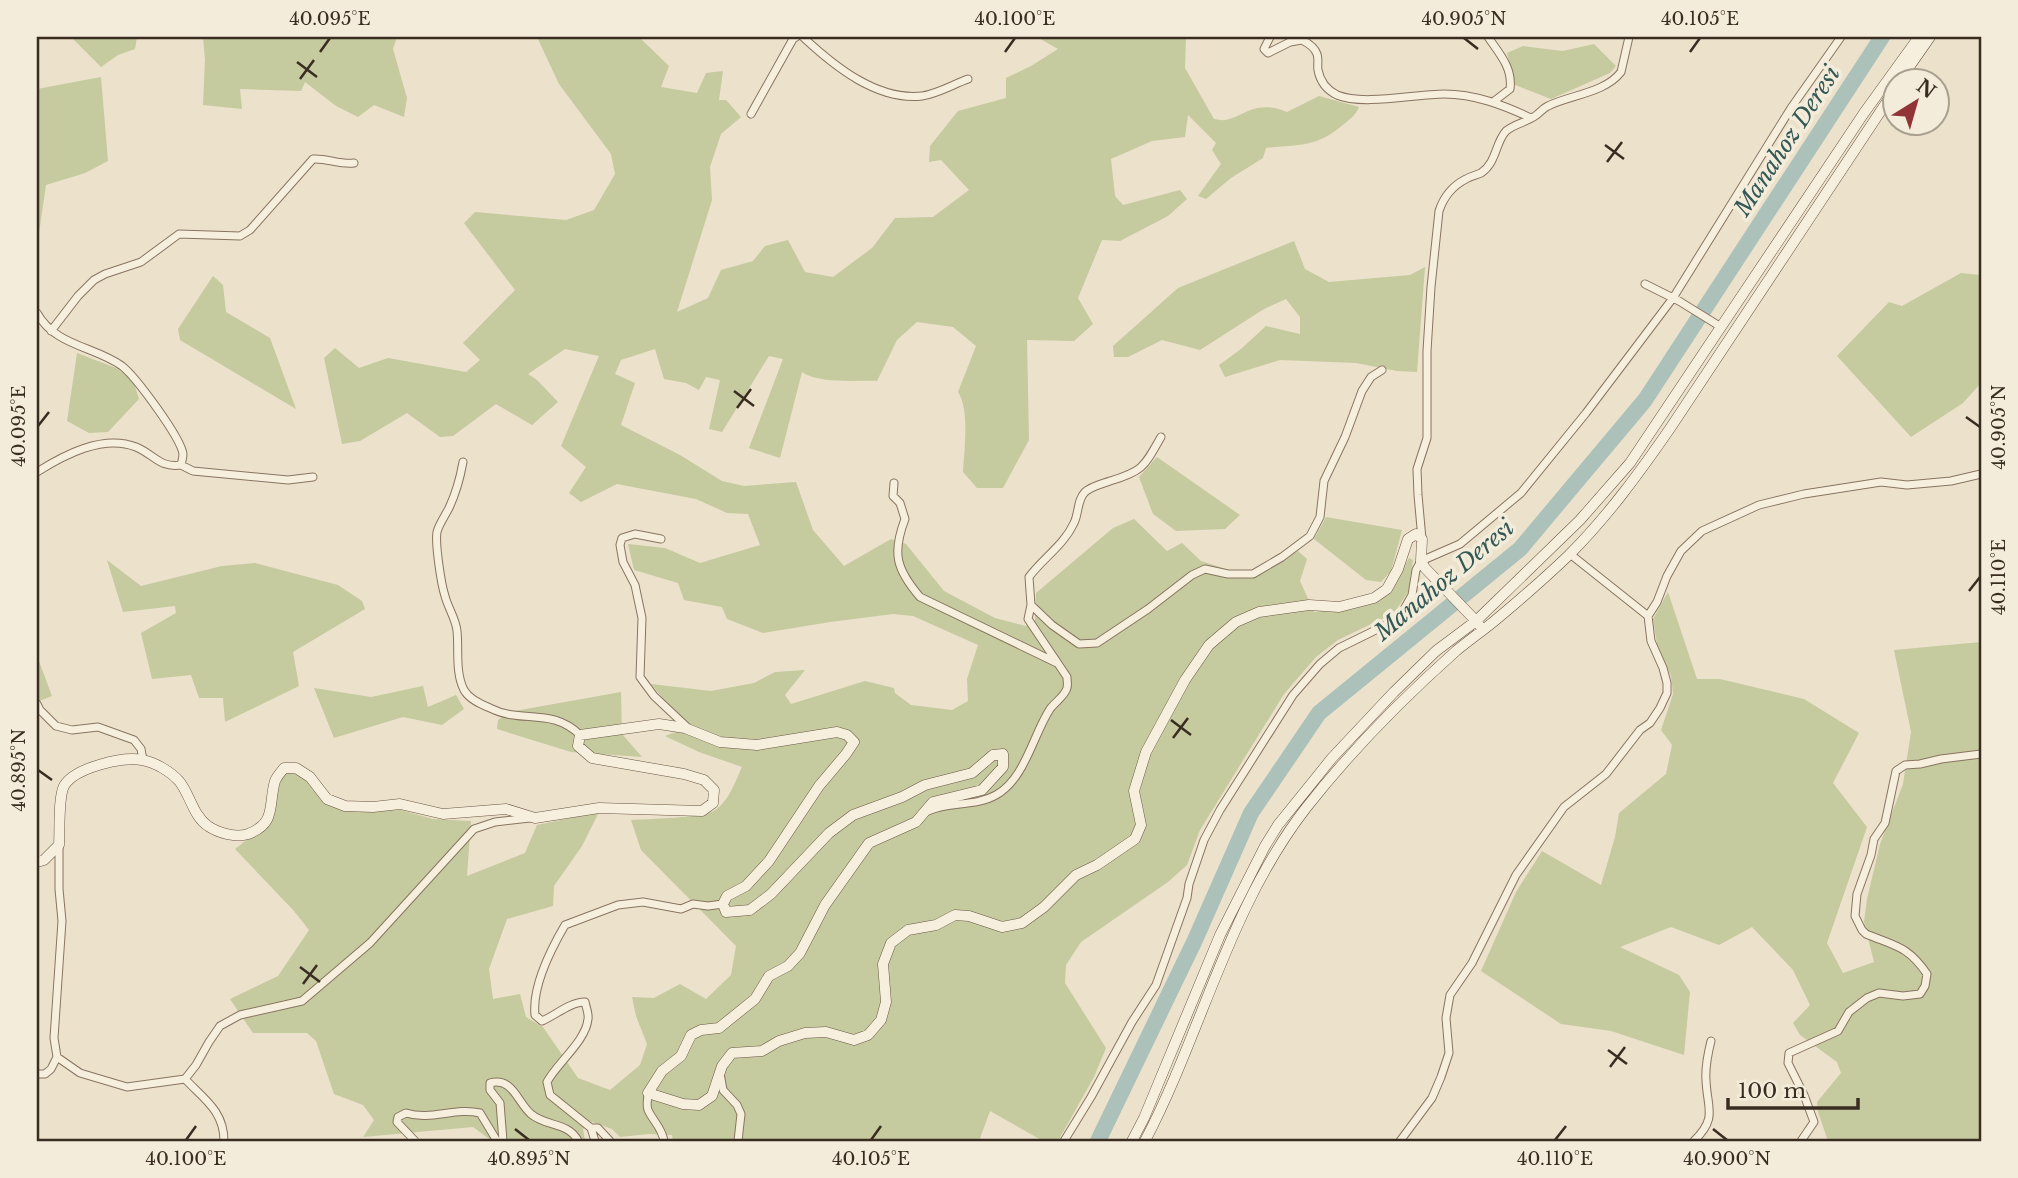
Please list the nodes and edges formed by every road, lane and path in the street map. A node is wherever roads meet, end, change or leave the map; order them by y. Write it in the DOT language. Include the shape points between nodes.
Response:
graph roads {
  1 [pos="796,37"];
  2 [pos="803,37"];
  3 [pos="1270,37"];
  4 [pos="1488,37"];
  5 [pos="1629,37"];
  6 [pos="1841,37"];
  7 [pos="1919,37"];
  8 [pos="1930,37"];
  9 [pos="1910,66"];
  10 [pos="968,79"];
  11 [pos="1493,102"];
  12 [pos="1882,108"];
  13 [pos="751,114"];
  14 [pos="1531,118"];
  15 [pos="354,163"];
  16 [pos="1644,284"];
  17 [pos="1676,299"];
  18 [pos="37,313"];
  19 [pos="1719,326"];
  20 [pos="51,331"];
  21 [pos="1382,370"];
  22 [pos="1161,437"];
  23 [pos="463,462"];
  24 [pos="181,465"];
  25 [pos="37,472"];
  26 [pos="1981,474"];
  27 [pos="313,477"];
  28 [pos="894,484"];
  29 [pos="1422,539"];
  30 [pos="662,540"];
  31 [pos="1570,554"];
  32 [pos="1423,564"];
  33 [pos="1031,605"];
  34 [pos="1648,616"];
  35 [pos="1472,617"];
  36 [pos="1483,630"];
  37 [pos="1058,663"];
  38 [pos="37,704"];
  39 [pos="690,730"];
  40 [pos="580,735"];
  41 [pos="1981,754"];
  42 [pos="143,760"];
  43 [pos="924,813"];
  44 [pos="535,818"];
  45 [pos="59,845"];
  46 [pos="37,862"];
  47 [pos="723,904"];
  48 [pos="1710,1041"];
  49 [pos="57,1057"];
  50 [pos="720,1073"];
  51 [pos="37,1074"];
  52 [pos="185,1079"];
  53 [pos="648,1093"];
  54 [pos="591,1128"];
  55 [pos="224,1141"];
  56 [pos="415,1141"];
  57 [pos="497,1141"];
  58 [pos="503,1141"];
  59 [pos="578,1141"];
  60 [pos="595,1141"];
  61 [pos="610,1141"];
  62 [pos="664,1141"];
  63 [pos="738,1141"];
  64 [pos="1064,1141"];
  65 [pos="1132,1141"];
  66 [pos="1145,1141"];
  67 [pos="1399,1141"];
  68 [pos="1694,1141"];
  69 [pos="1801,1141"];
  1 -- 13 [label="street"];
  2 -- 10 [label="street" via="838,68 903,97 925,96"];
  3 -- 11 [label="street" via="1264,48 1268,53 1302,40 1311,46 1326,88 1344,97 1444,94"];
  4 -- 11 [label="street" via="1512,79 1510,89"];
  5 -- 14 [label="street" via="1618,76"];
  6 -- 17 [label="street" via="1791,108"];
  7 -- 19 [label="street"];
  8 -- 9 [label="street"];
  11 -- 14 [label="street"];
  12 -- 31 [label="street" via="1644,466"];
  14 -- 29 [label="street" via="1506,132 1489,165 1452,188 1439,211 1427,351 1427,438 1417,469"];
  15 -- 20 [label="street" via="313,159 240,236 179,234 141,262 94,280"];
  16 -- 17 [label="street"];
  17 -- 19 [label="street"];
  17 -- 32 [label="street" via="1521,493 1460,544"];
  18 -- 20 [label="street"];
  19 -- 35 [label="street" via="1630,463 1580,520"];
  20 -- 24 [label="street" via="120,365 135,378 167,422 183,453"];
  21 -- 33 [label="street" via="1362,391 1324,481 1320,517 1310,536 1282,557 1253,575 1205,569 1192,575 1097,643 1079,644"];
  22 -- 33 [label="street" via="1134,474 1084,493 1075,522 1029,578"];
  23 -- 40 [label="street" via="436,540 444,596 457,629 462,687 475,701 505,715 559,720"];
  24 -- 25 [label="street" via="169,467 136,447 115,442 81,449"];
  24 -- 27 [label="street" via="193,471 288,480"];
  26 -- 34 [label="street" via="1907,485 1881,482 1759,505 1702,531 1681,551"];
  28 -- 37 [label="street" via="893,496 905,519 897,554 905,580 920,597"];
  29 -- 32 [label="street"];
  29 -- 50 [label="street" via="1416,534 1408,539 1387,589 1374,598 1339,607 1308,605 1259,612 1236,622 1209,645 1146,752 1134,791 1140,825 1135,839 1076,875 1022,923 1002,927 955,915 936,925 908,930 891,943 883,964 886,1002 881,1020 868,1035 854,1040 826,1032 805,1033 762,1051 732,1053"];
  30 -- 39 [label="street" via="635,534 622,538 620,545 642,618 640,677"];
  31 -- 34 [label="street"];
  31 -- 36 [label="street"];
  32 -- 35 [label="street"];
  32 -- 64 [label="street" via="1416,570 1404,611 1390,623 1339,648 1293,695 1220,810 1204,840 1156,985"];
  33 -- 37 [label="street" via="1028,619"];
  34 -- 67 [label="street" via="1651,641 1667,683 1660,708 1606,774 1564,807 1516,875 1472,963 1450,995 1449,1053 1437,1087"];
  35 -- 36 [label="street"];
  35 -- 65 [label="street" via="1332,758 1278,825 1220,934"];
  36 -- 66 [label="street" via="1390,713 1284,839 1231,939"];
  37 -- 43 [label="street" via="1067,677 1066,691 1049,710 1011,784 988,799"];
  38 -- 42 [label="street" via="56,726 72,730 98,727 134,740"];
  39 -- 40 [label="street" via="659,724"];
  39 -- 47 [label="street" via="720,742 757,745 836,732 853,742 769,861"];
  40 -- 44 [label="street" via="578,746 592,758 704,780 714,790 713,803 702,811 599,808"];
  41 -- 69 [label="street" via="1905,765 1896,771 1885,823 1874,839 1857,894 1855,916 1866,934 1903,948 1919,961 1927,974 1925,986 1920,994 1879,993 1867,998 1849,1013 1838,1031 1789,1054 1788,1063 1814,1122"];
  42 -- 44 [label="street" via="179,781 205,824 224,834 246,835 263,826 271,814 275,778 284,768 296,768 310,777 327,799 345,806 400,804 443,814 506,809"];
  42 -- 45 [label="street" via="94,766 64,786"];
  43 -- 47 [label="street" via="933,803 982,790 1003,767 1003,754 993,755 972,773 925,785 853,815 750,910 726,912"];
  43 -- 53 [label="street" via="916,822 869,843 825,905 800,953 769,976 755,999 719,1028 691,1035 681,1056 662,1071"];
  44 -- 52 [label="street" via="495,822 474,830 370,943 302,1002 240,1015 220,1027"];
  45 -- 46 [label="street"];
  45 -- 49 [label="street" via="62,920 54,1038"];
  47 -- 54 [label="street" via="693,904 681,909 628,903 565,925 541,976 534,1009 542,1021 585,1002 589,1019 581,1037 547,1082 550,1095"];
  48 -- 68 [label="street" via="1706,1080 1710,1116"];
  49 -- 51 [label="street" via="51,1069"];
  49 -- 52 [label="street" via="80,1073 128,1087"];
  50 -- 53 [label="street" via="712,1096 699,1105"];
  50 -- 63 [label="street" via="723,1090 741,1114"];
  52 -- 55 [label="street" via="218,1113"];
  53 -- 62 [label="street" via="647,1109"];
  54 -- 60 [label="street"];
  54 -- 61 [label="street" via="598,1128"];
  56 -- 57 [label="street" via="397,1122 398,1117 468,1110 480,1113"];
  58 -- 59 [label="street" via="500,1103 490,1090 494,1082 513,1089 532,1115 566,1128"];
}
